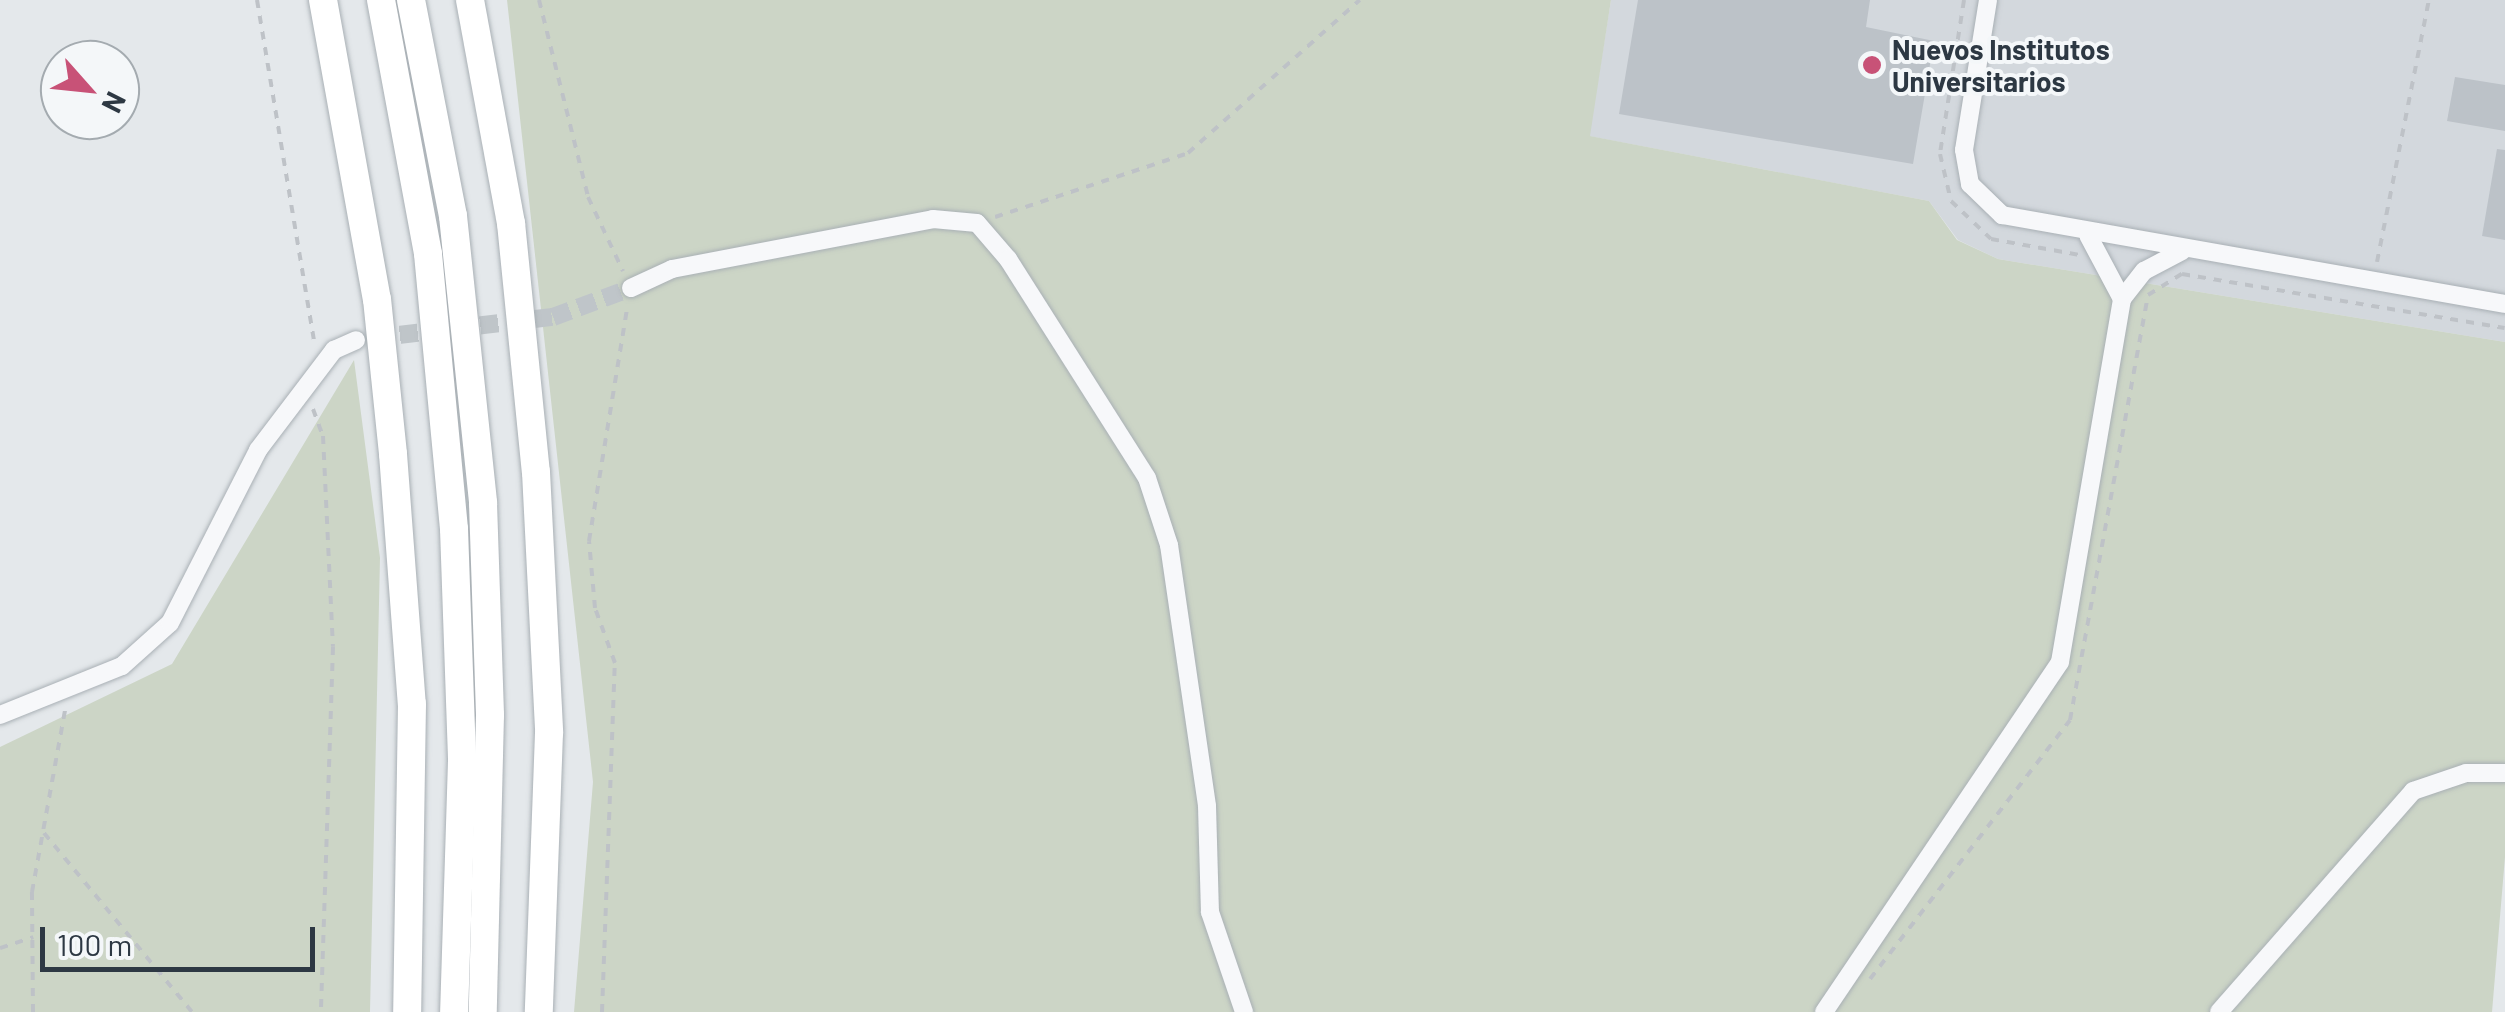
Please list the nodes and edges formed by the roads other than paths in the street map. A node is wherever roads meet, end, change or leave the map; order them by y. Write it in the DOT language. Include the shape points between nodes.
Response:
graph roads {
  1 [pos="323,0"];
  2 [pos="365,0"];
  3 [pos="381,0"];
  4 [pos="411,0"];
  5 [pos="470,0"];
  6 [pos="1988,0"];
  7 [pos="412,162"];
  8 [pos="2088,235"];
  9 [pos="2184,251"];
  10 [pos="631,288"];
  11 [pos="2122,299"];
  12 [pos="2505,304"];
  13 [pos="356,340"];
  14 [pos="0,715"];
  15 [pos="2505,773"];
  16 [pos="407,1012"];
  17 [pos="454,1012"];
  18 [pos="483,1012"];
  19 [pos="539,1012"];
  20 [pos="1244,1012"];
  21 [pos="1824,1012"];
  22 [pos="2219,1012"];
  1 -- 16 [label="highway" via="394,454 412,723"];
  2 -- 7 [label="highway" via="392,128"];
  3 -- 7 [label="highway"];
  4 -- 18 [label="highway" via="453,216 483,503 490,715"];
  5 -- 19 [label="highway" via="511,223 536,472 548,733"];
  6 -- 8 [label="street" via="1964,150 1970,184 2016,222"];
  7 -- 17 [label="highway" via="454,530 462,761"];
  8 -- 9 [label="street"];
  8 -- 11 [label="street"];
  9 -- 11 [label="street" via="2144,270"];
  9 -- 12 [label="street"];
  10 -- 20 [label="street" via="672,270 869,230 976,223 1079,358 1147,478 1168,545 1207,806 1210,912"];
  11 -- 21 [label="street" via="2060,662"];
  13 -- 14 [label="street" via="304,384 258,450 170,623 122,666"];
  15 -- 22 [label="street" via="2466,773 2413,791"];
}
